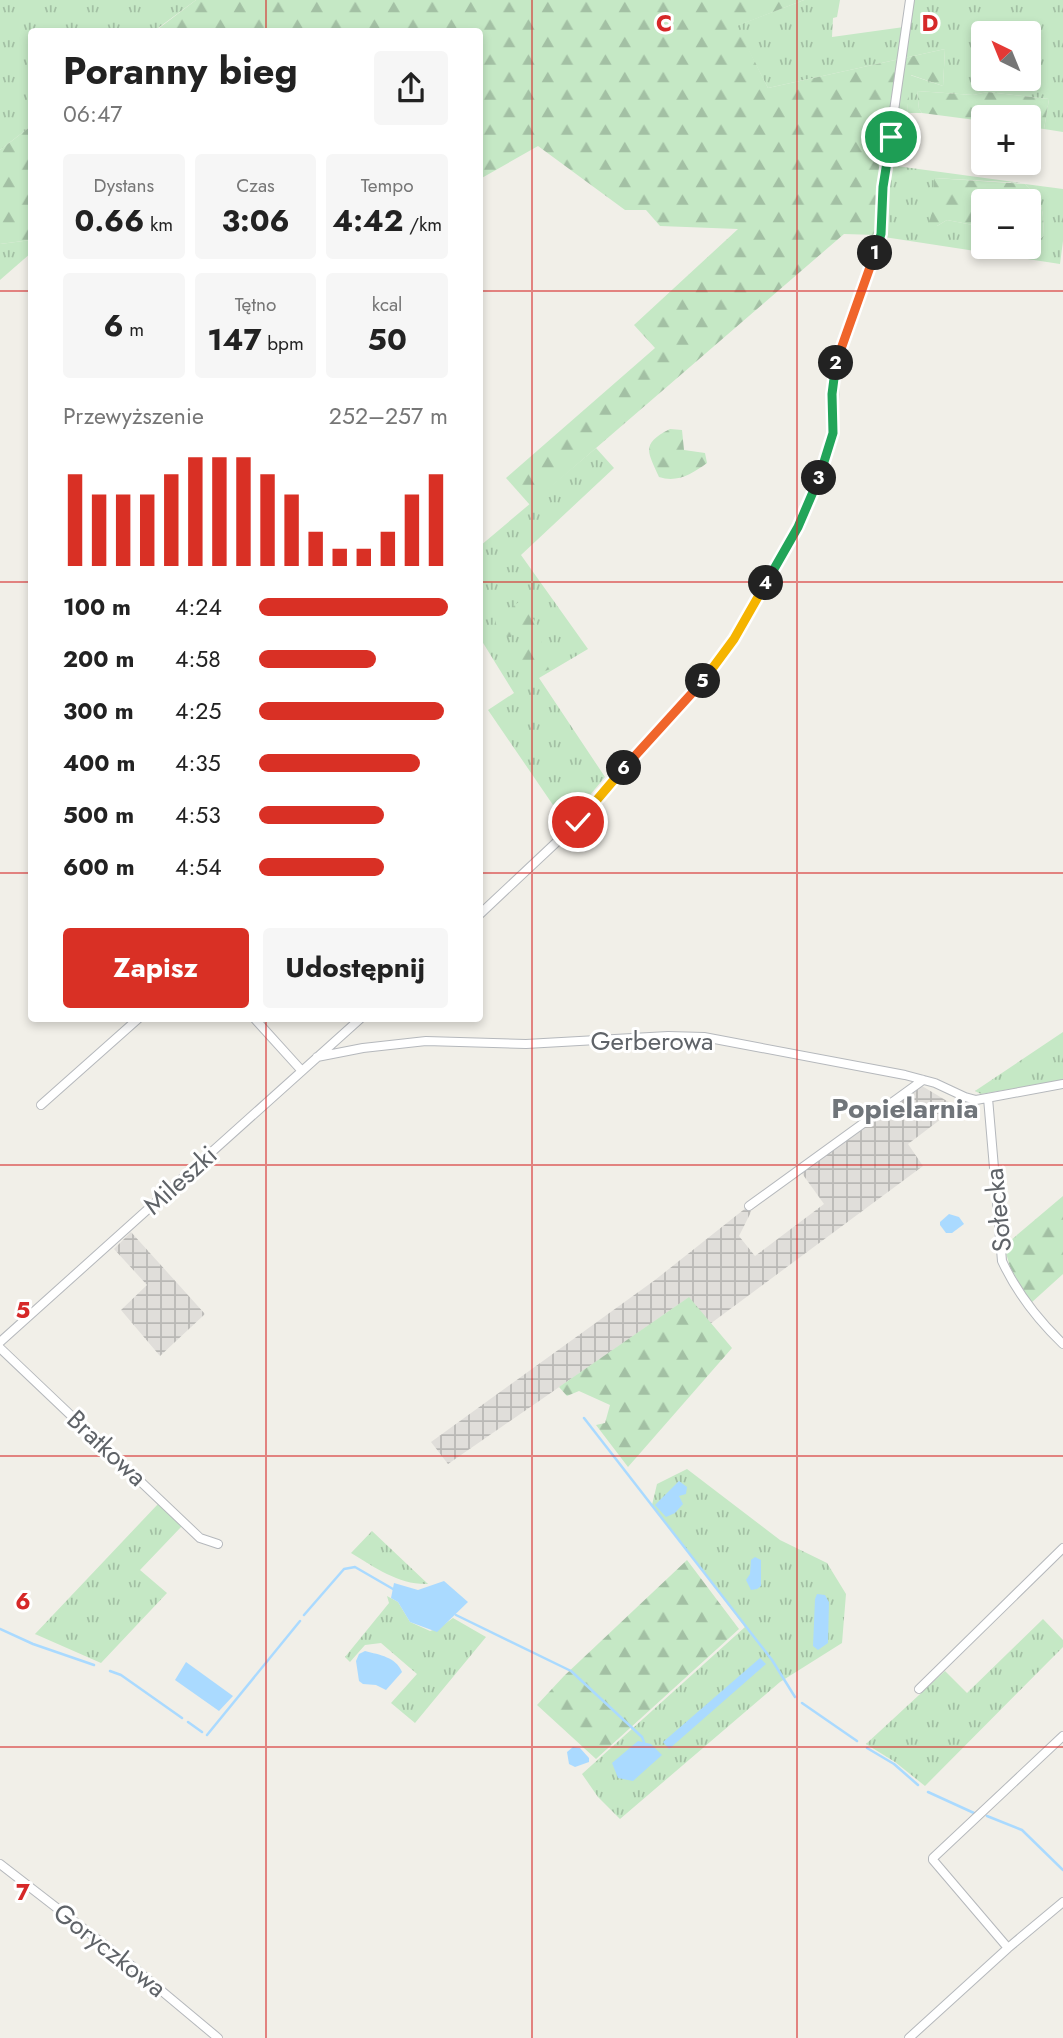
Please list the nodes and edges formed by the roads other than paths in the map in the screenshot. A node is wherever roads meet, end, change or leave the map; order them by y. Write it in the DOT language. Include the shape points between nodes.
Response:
graph roads {
  1 [pos="910,0"];
  2 [pos="483,911"];
  3 [pos="134,1022"];
  4 [pos="258,1022"];
  5 [pos="356,1022"];
  6 [pos="317,1057"];
  7 [pos="302,1071"];
  8 [pos="923,1080"];
  9 [pos="1063,1084"];
  10 [pos="988,1098"];
  11 [pos="41,1105"];
  12 [pos="749,1206"];
  13 [pos="0,1342"];
  14 [pos="1063,1344"];
  15 [pos="0,1348"];
  16 [pos="218,1544"];
  17 [pos="1063,1548"];
  18 [pos="919,1689"];
  19 [pos="1063,1736"];
  20 [pos="0,1864"];
  21 [pos="1063,1902"];
  22 [pos="1008,1948"];
  23 [pos="218,2038"];
  24 [pos="909,2038"];
  1 -- 2 [label="street" via="883,187 881,234 835,369 833,433 806,509 716,665 578,822"];
  3 -- 11 [label="street"];
  4 -- 7 [label="street"];
  5 -- 6 [label="street, Mileszki"];
  6 -- 7 [label="street, Mileszki"];
  6 -- 8 [label="street, Gerberowa" via="426,1041 526,1044 704,1037"];
  7 -- 13 [label="street, Mileszki"];
  8 -- 10 [label="street, Gerberowa" via="965,1097"];
  8 -- 12 [label="street"];
  9 -- 10 [label="street, Gerberowa"];
  10 -- 14 [label="street, Sołecka" via="1002,1261 1026,1302"];
  15 -- 16 [label="street, Bratkowa" via="200,1538"];
  17 -- 18 [label="street"];
  19 -- 22 [label="street" via="933,1858"];
  20 -- 23 [label="street, Goryczkowa"];
  21 -- 22 [label="street"];
  22 -- 24 [label="street"];
}
